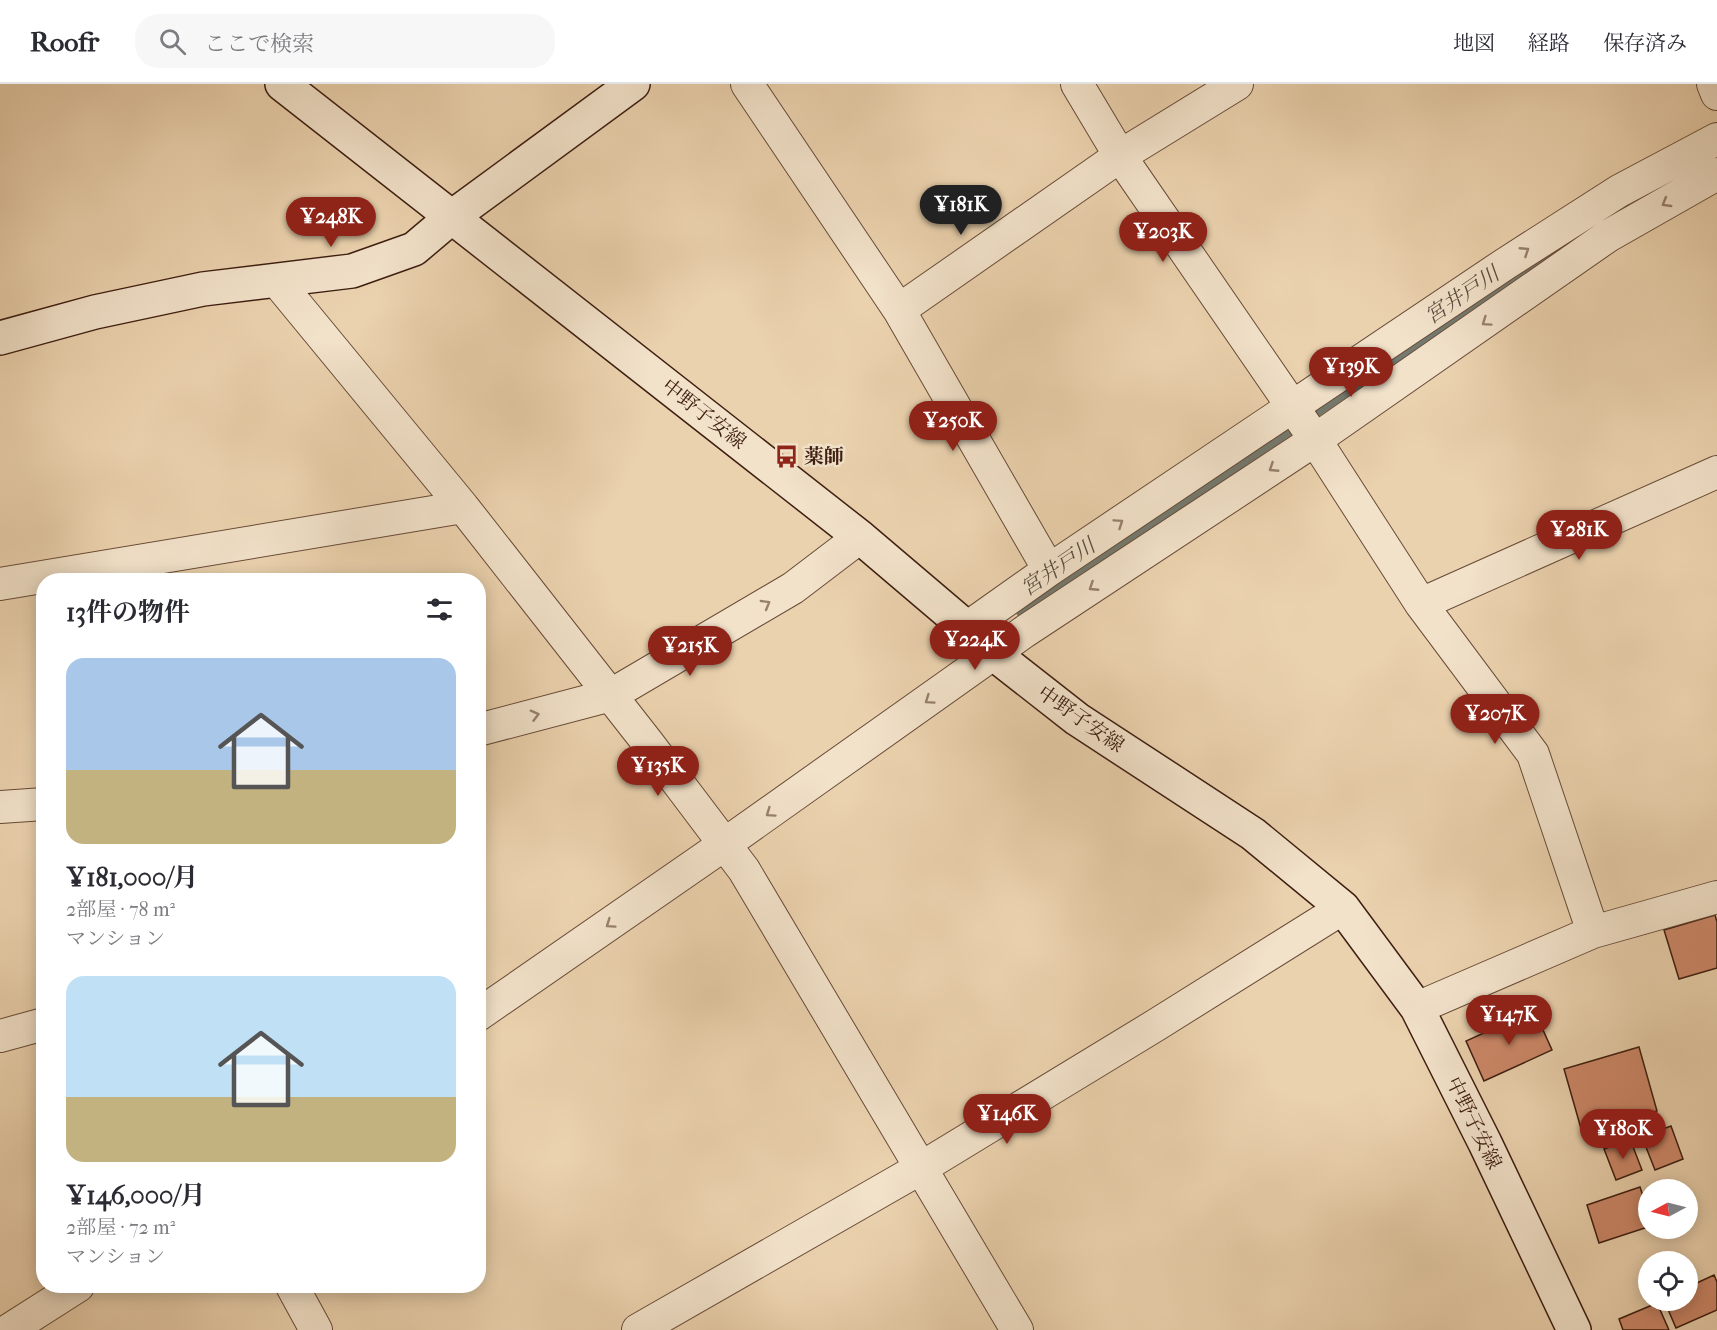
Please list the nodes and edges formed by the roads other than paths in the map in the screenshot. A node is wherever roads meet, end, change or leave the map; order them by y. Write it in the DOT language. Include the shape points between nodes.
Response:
graph roads {
  1 [pos="282,84"];
  2 [pos="633,84"];
  3 [pos="747,84"];
  4 [pos="1077,84"];
  5 [pos="1237,84"];
  6 [pos="1713,84"];
  7 [pos="1717,94"];
  8 [pos="1717,139"];
  9 [pos="1120,156"];
  10 [pos="1717,174"];
  11 [pos="453,216"];
  12 [pos="276,280"];
  13 [pos="899,310"];
  14 [pos="0,338"];
  15 [pos="1293,408"];
  16 [pos="1315,439"];
  17 [pos="1717,472"];
  18 [pos="463,507"];
  19 [pos="860,537"];
  20 [pos="1049,570"];
  21 [pos="88,573"];
  22 [pos="36,580"];
  23 [pos="0,584"];
  24 [pos="1421,604"];
  25 [pos="967,628"];
  26 [pos="994,654"];
  27 [pos="611,695"];
  28 [pos="486,728"];
  29 [pos="36,805"];
  30 [pos="0,807"];
  31 [pos="725,844"];
  32 [pos="1717,897"];
  33 [pos="1342,908"];
  34 [pos="1593,932"];
  35 [pos="1417,1008"];
  36 [pos="486,1009"];
  37 [pos="36,1026"];
  38 [pos="0,1036"];
  39 [pos="921,1168"];
  40 [pos="67,1293"];
  41 [pos="296,1293"];
  42 [pos="9,1330"];
  43 [pos="316,1330"];
  44 [pos="638,1330"];
  45 [pos="1017,1330"];
  46 [pos="1574,1330"];
  1 -- 11 [label="main road, 中野子安線"];
  2 -- 11 [label="main road"];
  3 -- 13 [label="street"];
  4 -- 9 [label="street"];
  5 -- 9 [label="street"];
  6 -- 7 [label="street"];
  15 -- 8 [label="street, one-way" via="1619,191"];
  9 -- 13 [label="street"];
  9 -- 15 [label="street"];
  10 -- 16 [label="street, one-way" via="1608,236"];
  11 -- 12 [label="main road" via="414,249 352,271"];
  11 -- 19 [label="main road, 中野子安線"];
  12 -- 14 [label="main road" via="203,289"];
  12 -- 18 [label="street"];
  13 -- 20 [label="street"];
  15 -- 16 [label="street"];
  20 -- 15 [label="street, one-way"];
  16 -- 24 [label="street"];
  16 -- 26 [label="street, one-way"];
  17 -- 24 [label="street"];
  18 -- 21 [label="street"];
  18 -- 27 [label="street"];
  19 -- 25 [label="main road, 中野子安線"];
  27 -- 19 [label="street, one-way" via="793,588"];
  20 -- 25 [label="street"];
  22 -- 23 [label="street"];
  24 -- 34 [label="street" via="1533,754"];
  25 -- 26 [label="main road, 中野子安線"];
  26 -- 31 [label="street, one-way"];
  26 -- 33 [label="main road, 中野子安線" via="1077,719 1253,834"];
  28 -- 27 [label="street, one-way"];
  27 -- 31 [label="street"];
  29 -- 30 [label="street"];
  31 -- 36 [label="street, one-way"];
  31 -- 39 [label="street"];
  32 -- 34 [label="street"];
  33 -- 35 [label="main road, 中野子安線"];
  33 -- 39 [label="street"];
  34 -- 35 [label="street"];
  35 -- 46 [label="main road, 中野子安線"];
  37 -- 38 [label="street"];
  39 -- 44 [label="street"];
  39 -- 45 [label="street"];
  40 -- 42 [label="street"];
  41 -- 43 [label="street"];
}
